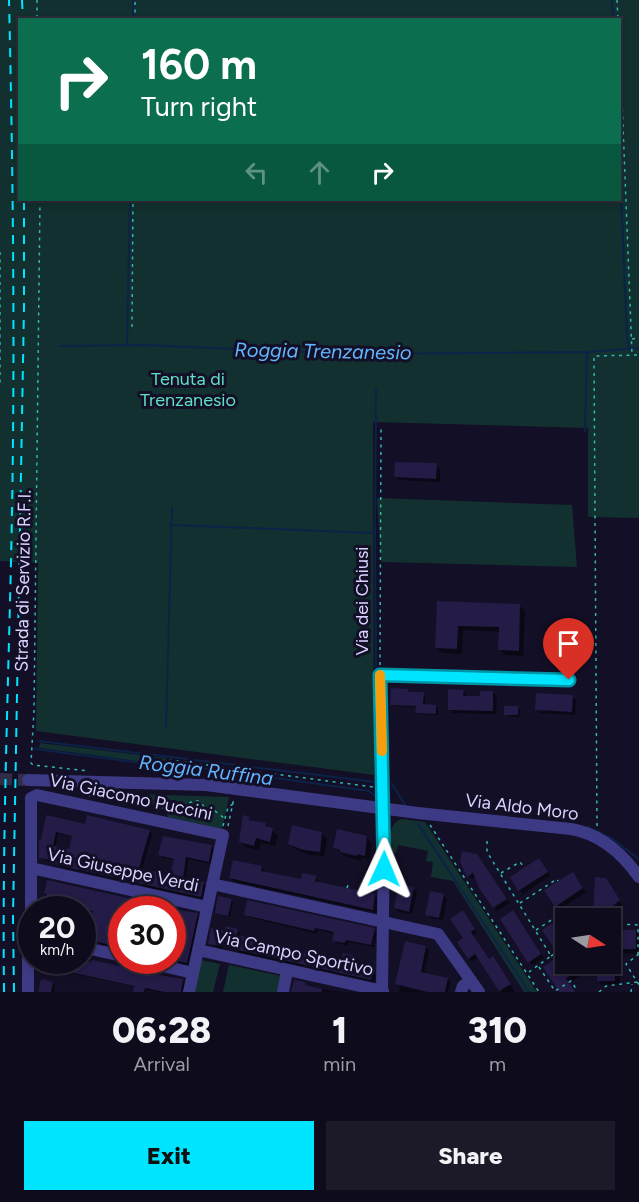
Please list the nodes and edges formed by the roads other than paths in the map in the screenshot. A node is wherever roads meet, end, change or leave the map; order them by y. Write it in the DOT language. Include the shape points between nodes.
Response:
graph roads {
  1 [pos="569,680"];
  2 [pos="28,780"];
  3 [pos="384,809"];
  4 [pos="31,868"];
  5 [pos="639,877"];
  6 [pos="213,884"];
  7 [pos="31,896"];
  8 [pos="207,907"];
  9 [pos="383,922"];
  10 [pos="198,950"];
  11 [pos="186,971"];
  12 [pos="287,971"];
  13 [pos="193,973"];
  14 [pos="28,974"];
  15 [pos="471,980"];
  16 [pos="382,991"];
  17 [pos="28,992"];
  18 [pos="189,992"];
  19 [pos="283,992"];
  20 [pos="461,992"];
  21 [pos="479,992"];
  1 -- 3 [label="street, Via dei Chiusi" via="380,675"];
  2 -- 3 [label="street, Via Aldo Moro" via="206,785"];
  3 -- 5 [label="street, Via Aldo Moro" via="571,829 597,838 622,855"];
  3 -- 9 [label="street, Via dei Chiusi"];
  4 -- 6 [label="street, Via Giacomo Puccini" via="32,798 37,795 223,832"];
  4 -- 7 [label="street"];
  4 -- 8 [label="street, Via Giuseppe Verdi"];
  6 -- 8 [label="street"];
  6 -- 9 [label="street"];
  8 -- 10 [label="street"];
  9 -- 15 [label="street" via="438,934"];
  9 -- 16 [label="street, Via dei Chiusi"];
  10 -- 12 [label="street, Via Campo Sportivo"];
  10 -- 13 [label="street"];
  11 -- 13 [label="street"];
  12 -- 16 [label="street, Via Campo Sportivo"];
  12 -- 19 [label="street"];
  13 -- 18 [label="street"];
  14 -- 17 [label="street"];
  15 -- 20 [label="street"];
  15 -- 21 [label="street"];
}
